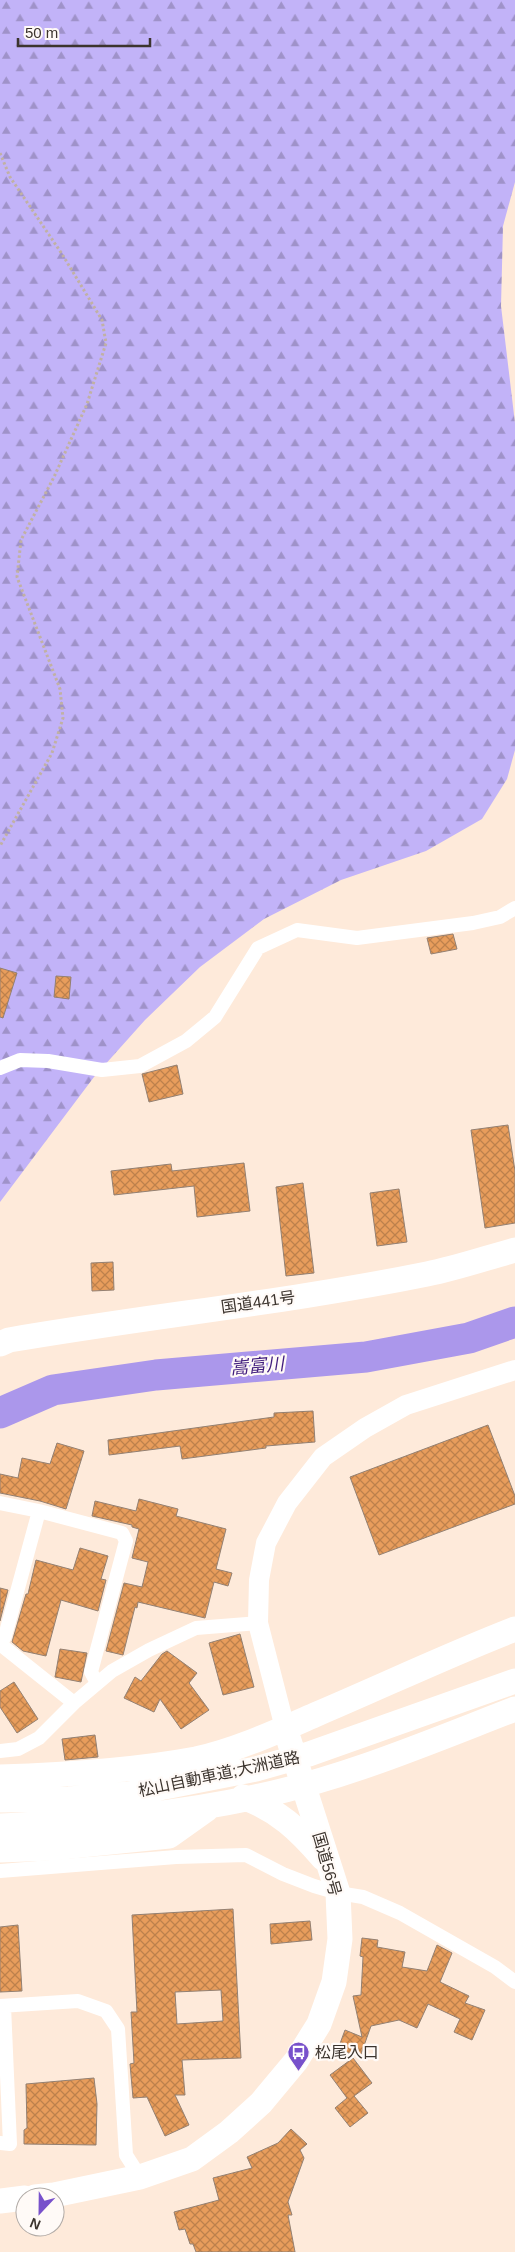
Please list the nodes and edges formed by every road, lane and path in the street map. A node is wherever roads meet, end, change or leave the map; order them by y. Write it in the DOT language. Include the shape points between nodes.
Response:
graph roads {
  1 [pos="0,153"];
  2 [pos="0,846"];
  3 [pos="515,908"];
  4 [pos="0,1068"];
  5 [pos="515,1250"];
  6 [pos="0,1344"];
  7 [pos="515,1370"];
  8 [pos="0,1503"];
  9 [pos="39,1511"];
  10 [pos="258,1623"];
  11 [pos="515,1629"];
  12 [pos="0,1644"];
  13 [pos="515,1681"];
  14 [pos="97,1683"];
  15 [pos="74,1702"];
  16 [pos="515,1709"];
  17 [pos="285,1728"];
  18 [pos="0,1751"];
  19 [pos="0,1777"];
  20 [pos="222,1797"];
  21 [pos="0,1800"];
  22 [pos="0,1826"];
  23 [pos="0,1850"];
  24 [pos="328,1864"];
  25 [pos="0,1871"];
  26 [pos="338,1894"];
  27 [pos="515,1982"];
  28 [pos="2,2006"];
  29 [pos="0,2143"];
  30 [pos="140,2177"];
  31 [pos="65,2193"];
  32 [pos="15,2199"];
  33 [pos="0,2200"];
  1 -- 2 [label="path" via="10,177 102,320 106,343 87,404 21,540 18,577 60,689 63,718 52,753"];
  3 -- 4 [label="street" via="473,923 357,938 297,930 258,948 215,1017 186,1041 140,1066 102,1070 20,1060"];
  5 -- 6 [label="highway, 国道441号" via="429,1273 318,1293 76,1328"];
  7 -- 10 [label="street" via="406,1405 323,1457 287,1502 266,1543 259,1580"];
  8 -- 9 [label="street"];
  9 -- 12 [label="street" via="5,1636"];
  9 -- 14 [label="street" via="122,1533 126,1541 91,1672"];
  10 -- 14 [label="street" via="196,1628 149,1650"];
  10 -- 17 [label="street"];
  11 -- 17 [label="highway"];
  12 -- 15 [label="street"];
  13 -- 21 [label="highway, 松山自動車道;大洲道路" via="309,1754 256,1769 129,1794"];
  14 -- 15 [label="street"];
  15 -- 18 [label="street" via="39,1738 18,1749"];
  16 -- 22 [label="highway, 松山自動車道;大洲道路" via="320,1780 262,1796 193,1810 74,1824"];
  17 -- 19 [label="highway" via="234,1748 196,1758 58,1776"];
  17 -- 20 [label="highway"];
  17 -- 24 [label="highway, 国道56号"];
  20 -- 23 [label="highway" via="169,1836"];
  20 -- 24 [label="highway" via="238,1796 268,1807 302,1834"];
  24 -- 26 [label="highway, 国道56号"];
  25 -- 26 [label="street" via="246,1855 282,1874"];
  26 -- 27 [label="street" via="362,1897 400,1914"];
  26 -- 30 [label="highway, 国道56号" via="340,1939 334,1982 319,2024 296,2061 262,2103 229,2132 192,2159"];
  28 -- 29 [label="street" via="10,2144"];
  28 -- 30 [label="street" via="78,2002 106,2011 118,2030 126,2155"];
  30 -- 31 [label="highway, 国道56号"];
  32 -- 33 [label="highway"];
}
